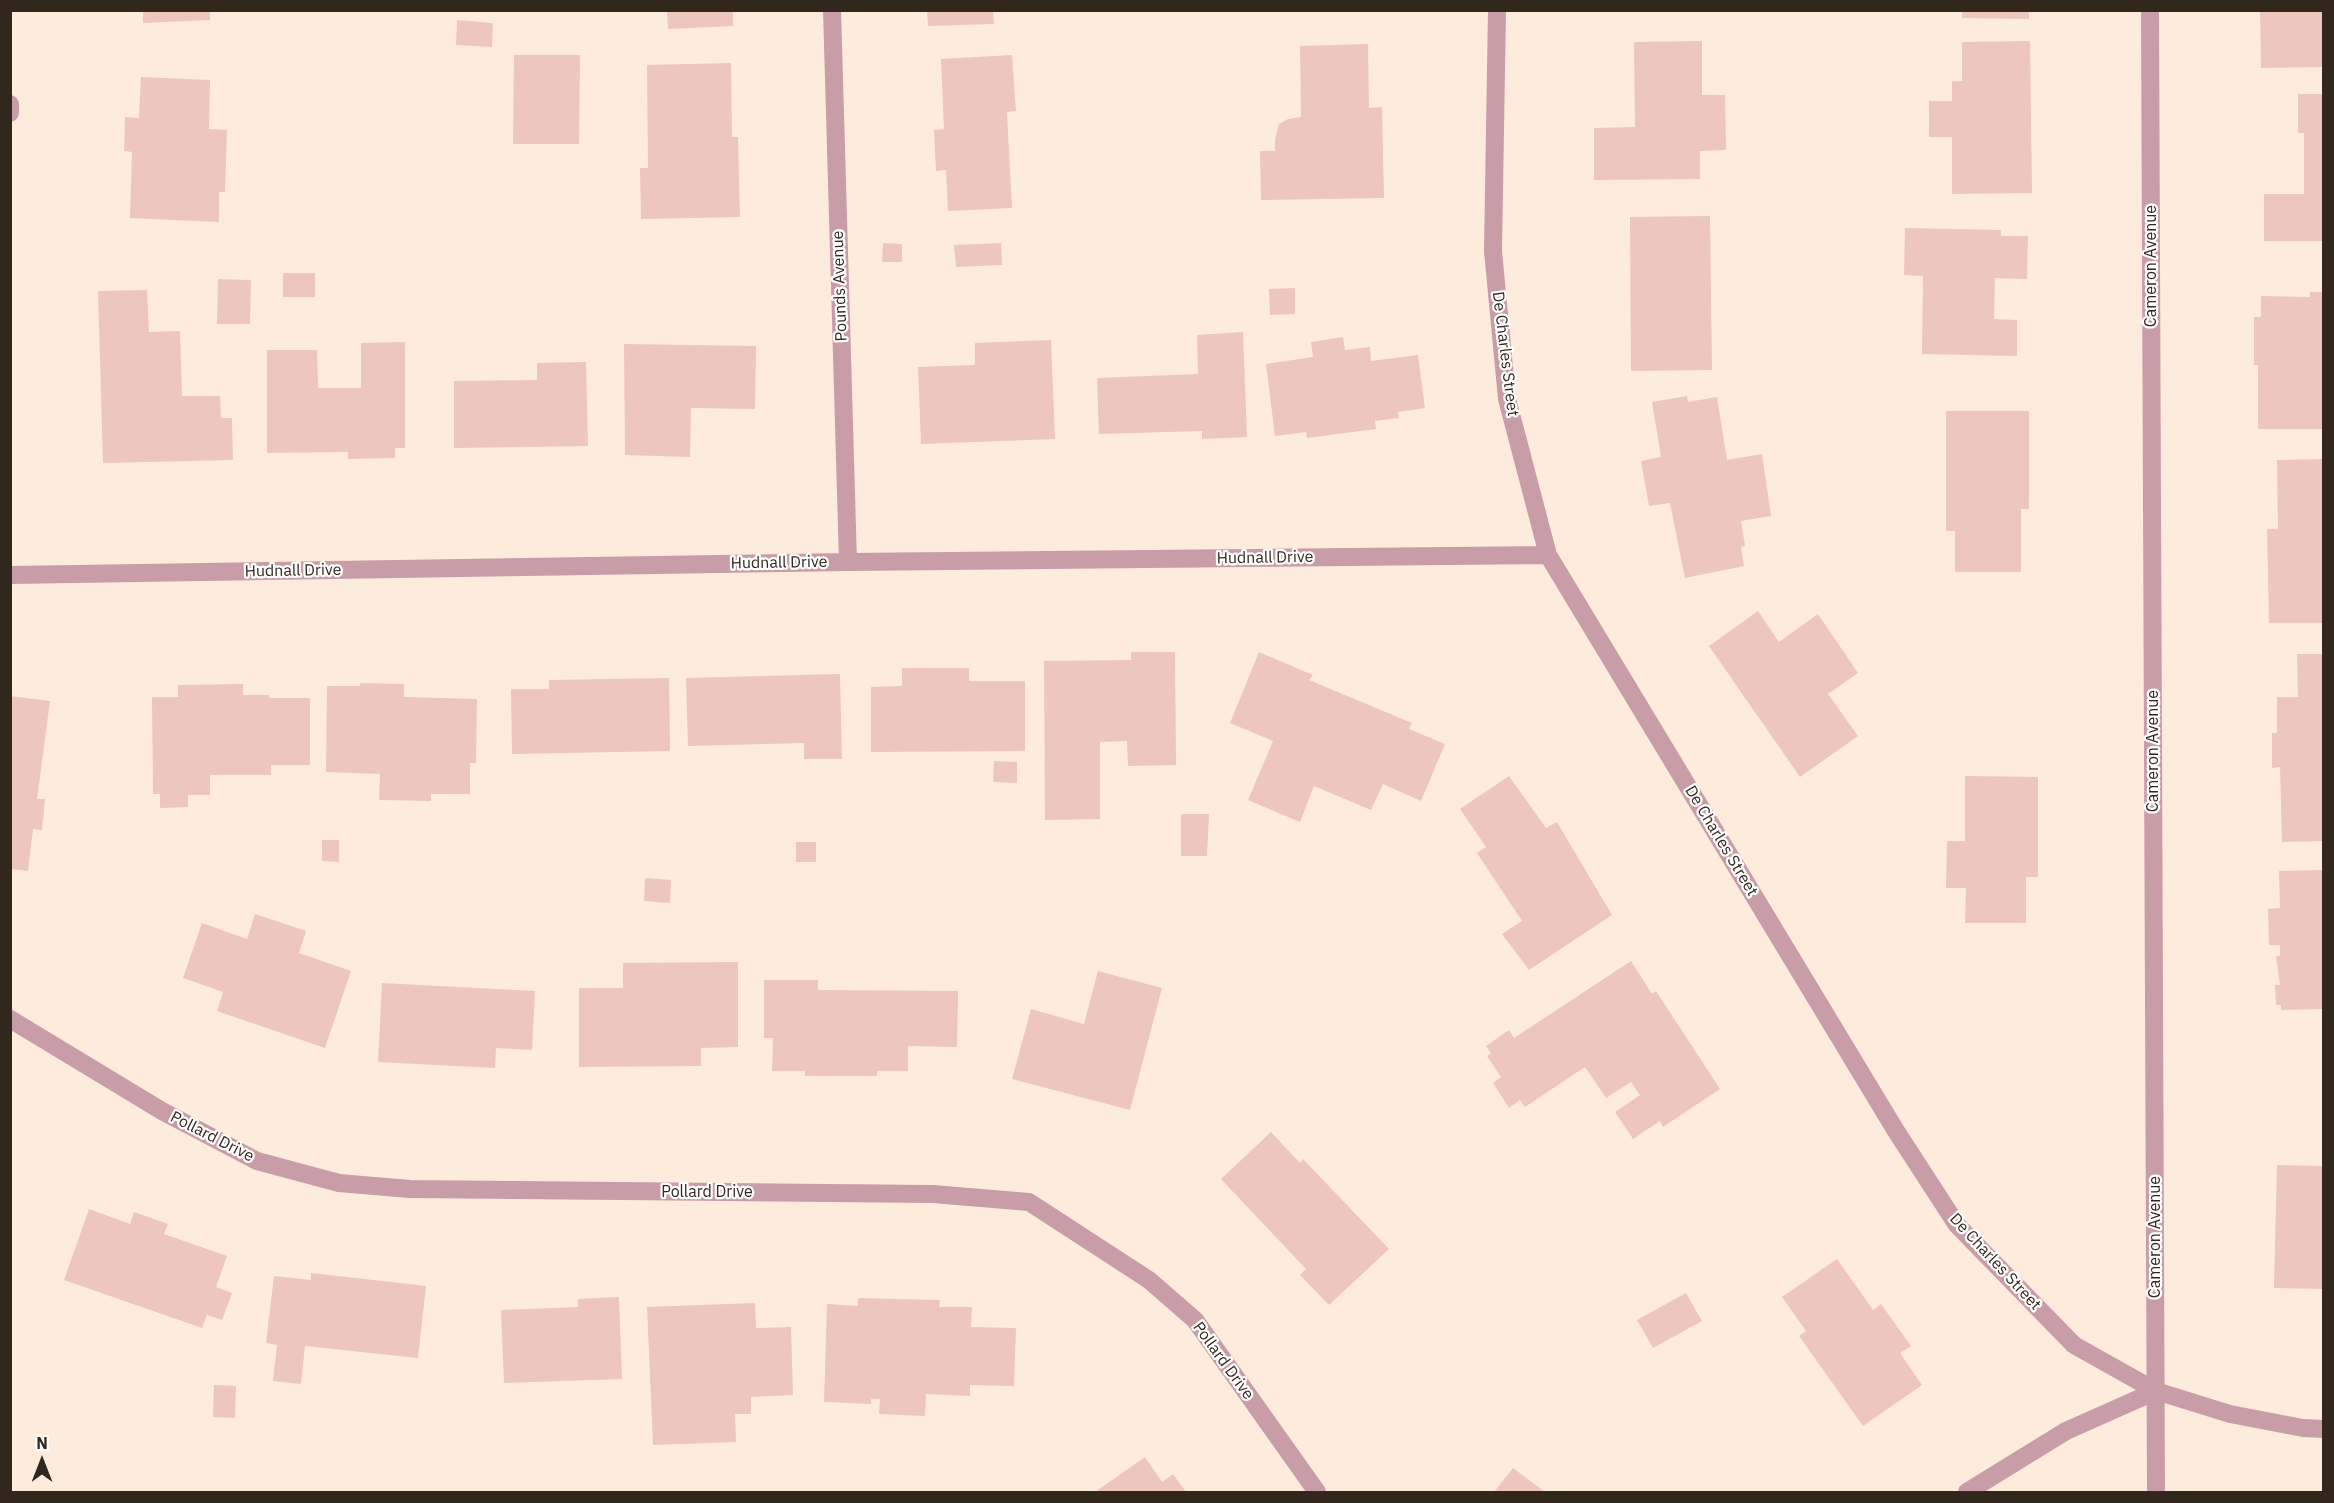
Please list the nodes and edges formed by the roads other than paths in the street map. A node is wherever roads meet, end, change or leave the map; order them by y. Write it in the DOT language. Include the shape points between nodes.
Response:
graph roads {
  1 [pos="832,10"];
  2 [pos="1497,10"];
  3 [pos="2150,10"];
  4 [pos="10,104"];
  5 [pos="10,113"];
  6 [pos="1548,555"];
  7 [pos="848,562"];
  8 [pos="10,575"];
  9 [pos="10,1019"];
  10 [pos="2156,1391"];
  11 [pos="2324,1429"];
  12 [pos="1317,1492"];
  13 [pos="1967,1492"];
  14 [pos="2156,1492"];
  1 -- 7 [label="street, Pounds Avenue"];
  2 -- 6 [label="street, De Charles Street" via="1494,262 1507,399"];
  3 -- 10 [label="street, Cameron Avenue"];
  4 -- 5 [label="street"];
  6 -- 7 [label="street, Hudnall Drive"];
  6 -- 10 [label="street, De Charles Street" via="1957,1225 2074,1345"];
  7 -- 8 [label="street, Hudnall Drive"];
  9 -- 12 [label="street, Pollard Drive" via="162,1111 257,1161 339,1184 410,1189 933,1194 1029,1202 1149,1280 1195,1320"];
  10 -- 11 [label="street, De Charles Street" via="2230,1414"];
  10 -- 13 [label="street" via="2066,1431"];
  10 -- 14 [label="street, Cameron Avenue"];
}
